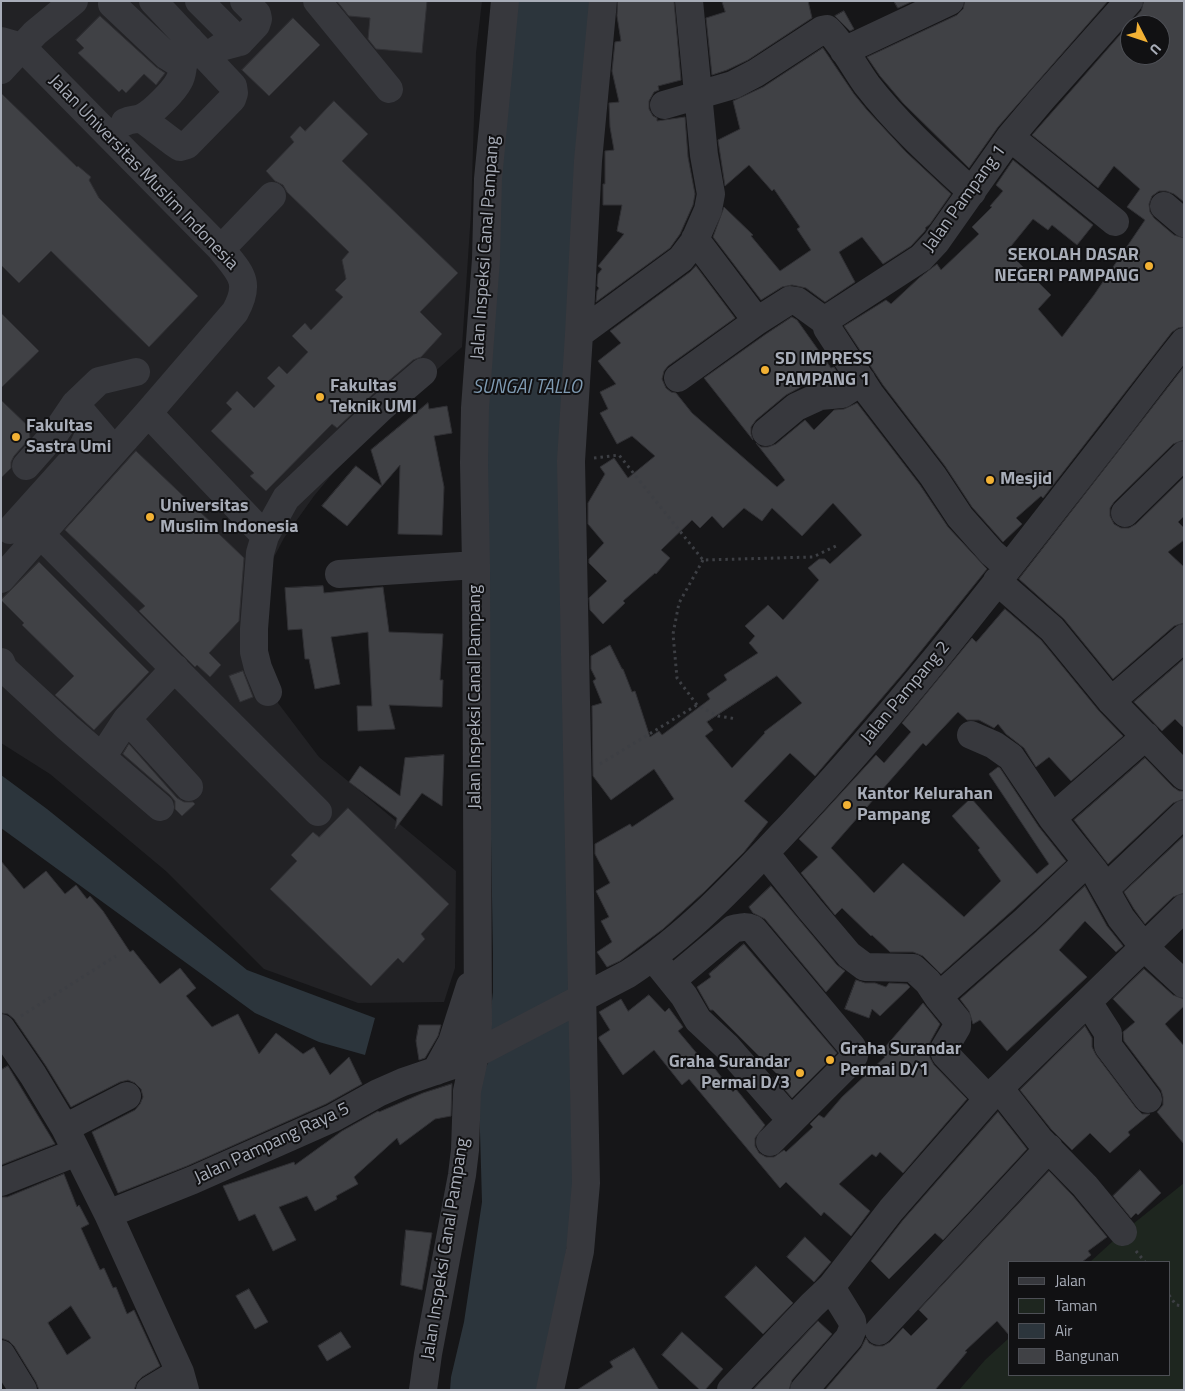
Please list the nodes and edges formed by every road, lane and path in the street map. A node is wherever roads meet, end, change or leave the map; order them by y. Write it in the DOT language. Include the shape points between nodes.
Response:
graph roads {
  1 [pos="74,1"];
  2 [pos="153,1"];
  3 [pos="199,1"];
  4 [pos="244,1"];
  5 [pos="317,1"];
  6 [pos="505,1"];
  7 [pos="603,1"];
  8 [pos="689,1"];
  9 [pos="950,1"];
  10 [pos="1129,1"];
  11 [pos="112,4"];
  12 [pos="240,42"];
  13 [pos="844,52"];
  14 [pos="193,55"];
  15 [pos="7,56"];
  16 [pos="389,89"];
  17 [pos="698,96"];
  18 [pos="664,105"];
  19 [pos="141,118"];
  20 [pos="1010,137"];
  21 [pos="111,138"];
  22 [pos="972,192"];
  23 [pos="272,196"];
  24 [pos="1116,222"];
  25 [pos="695,239"];
  26 [pos="220,249"];
  27 [pos="757,321"];
  28 [pos="826,322"];
  29 [pos="579,334"];
  30 [pos="1181,352"];
  31 [pos="136,372"];
  32 [pos="423,372"];
  33 [pos="678,378"];
  34 [pos="862,381"];
  35 [pos="75,404"];
  36 [pos="148,413"];
  37 [pos="93,426"];
  38 [pos="766,432"];
  39 [pos="114,451"];
  40 [pos="1184,455"];
  41 [pos="571,461"];
  42 [pos="26,466"];
  43 [pos="1125,513"];
  44 [pos="41,535"];
  45 [pos="265,536"];
  46 [pos="838,545"];
  47 [pos="7,557"];
  48 [pos="703,560"];
  49 [pos="476,565"];
  50 [pos="339,574"];
  51 [pos="1002,574"];
  52 [pos="1184,638"];
  53 [pos="3,665"];
  54 [pos="175,668"];
  55 [pos="268,692"];
  56 [pos="1111,700"];
  57 [pos="697,705"];
  58 [pos="127,719"];
  59 [pos="737,719"];
  60 [pos="971,735"];
  61 [pos="1146,736"];
  62 [pos="102,757"];
  63 [pos="1181,766"];
  64 [pos="579,778"];
  65 [pos="190,787"];
  66 [pos="160,807"];
  67 [pos="318,812"];
  68 [pos="1184,814"];
  69 [pos="1052,818"];
  70 [pos="765,852"];
  71 [pos="1087,862"];
  72 [pos="1105,889"];
  73 [pos="1184,908"];
  74 [pos="1144,947"];
  75 [pos="116,956"];
  76 [pos="653,958"];
  77 [pos="477,963"];
  78 [pos="672,980"];
  79 [pos="1184,984"];
  80 [pos="938,997"];
  81 [pos="579,1000"];
  82 [pos="1088,1002"];
  83 [pos="1,1028"];
  84 [pos="484,1050"];
  85 [pos="436,1071"];
  86 [pos="994,1093"];
  87 [pos="127,1096"];
  88 [pos="1148,1099"];
  89 [pos="791,1120"];
  90 [pos="65,1128"];
  91 [pos="770,1142"];
  92 [pos="1049,1148"];
  93 [pos="77,1152"];
  94 [pos="1,1182"];
  95 [pos="108,1214"];
  96 [pos="1123,1232"];
  97 [pos="831,1287"];
  98 [pos="1170,1296"];
  99 [pos="1184,1306"];
  100 [pos="879,1331"];
  101 [pos="2,1354"];
  102 [pos="182,1381"];
  103 [pos="23,1390"];
  104 [pos="150,1390"];
  105 [pos="423,1390"];
  106 [pos="550,1390"];
  107 [pos="731,1390"];
  108 [pos="804,1390"];
  1 -- 15 [label="street, Jalan Universitas Muslim Indonesia"];
  2 -- 14 [label="street"];
  3 -- 12 [label="street"];
  4 -- 12 [label="street" via="258,19"];
  5 -- 16 [label="street"];
  6 -- 49 [label="street, Jalan Inspeksi Canal Pampang" via="488,179 486,260 475,408"];
  7 -- 29 [label="street" via="588,161"];
  8 -- 17 [label="street"];
  9 -- 13 [label="street"];
  10 -- 20 [label="street, Jalan Pampang 1"];
  11 -- 14 [label="street" via="167,56"];
  12 -- 14 [label="street"];
  13 -- 17 [label="street" via="828,30 823,29 756,73 733,85"];
  13 -- 22 [label="street" via="912,136"];
  14 -- 19 [label="street" via="178,83 150,113"];
  14 -- 19 [label="street" via="233,86 232,99 187,145 180,147"];
  15 -- 21 [label="street, Jalan Universitas Muslim Indonesia"];
  17 -- 18 [label="street"];
  17 -- 25 [label="street" via="710,200"];
  19 -- 21 [label="street" via="126,121"];
  20 -- 22 [label="street, Jalan Pampang 1"];
  20 -- 24 [label="street"];
  21 -- 26 [label="street, Jalan Universitas Muslim Indonesia"];
  22 -- 28 [label="street, Jalan Pampang 1" via="921,258"];
  23 -- 26 [label="street"];
  25 -- 27 [label="street"];
  25 -- 29 [label="street" via="681,259"];
  26 -- 36 [label="street, Jalan Universitas Muslim Indonesia" via="239,271 244,284 242,299 235,312"];
  27 -- 28 [label="street" via="792,299"];
  27 -- 33 [label="street"];
  28 -- 34 [label="street"];
  29 -- 41 [label="street"];
  30 -- 51 [label="street, Jalan Pampang 2"];
  31 -- 35 [label="street" via="99,381"];
  32 -- 45 [label="street" via="286,498"];
  34 -- 38 [label="street" via="842,394 820,396 796,407"];
  34 -- 51 [label="street" via="960,517 986,546"];
  35 -- 37 [label="street"];
  35 -- 42 [label="street"];
  36 -- 39 [label="street, Jalan Universitas Muslim Indonesia"];
  36 -- 45 [label="street"];
  37 -- 39 [label="street"];
  37 -- 47 [label="street" via="81,451"];
  39 -- 44 [label="street, Jalan Universitas Muslim Indonesia"];
  40 -- 43 [label="street"];
  41 -- 48 [label="path" via="619,455"];
  41 -- 64 [label="street"];
  44 -- 47 [label="street, Jalan Universitas Muslim Indonesia"];
  44 -- 54 [label="street"];
  45 -- 55 [label="street" via="260,553 254,652"];
  46 -- 48 [label="path" via="814,557"];
  48 -- 57 [label="path" via="679,603 673,634 677,678"];
  49 -- 50 [label="street"];
  49 -- 77 [label="street, Jalan Inspeksi Canal Pampang"];
  51 -- 56 [label="street"];
  51 -- 70 [label="street, Jalan Pampang 2" via="911,689 823,791"];
  52 -- 56 [label="street"];
  53 -- 62 [label="street"];
  54 -- 58 [label="street"];
  54 -- 67 [label="street"];
  56 -- 61 [label="street"];
  57 -- 59 [label="path" via="718,716"];
  57 -- 64 [label="path"];
  58 -- 62 [label="street"];
  58 -- 65 [label="street"];
  60 -- 69 [label="street" via="1011,757"];
  61 -- 63 [label="street"];
  61 -- 69 [label="street"];
  62 -- 66 [label="street"];
  64 -- 81 [label="street"];
  68 -- 72 [label="street"];
  69 -- 71 [label="street"];
  70 -- 76 [label="street, Jalan Pampang 2" via="734,886"];
  70 -- 80 [label="street" via="849,955 865,966 912,968 928,982"];
  71 -- 72 [label="street"];
  71 -- 80 [label="street"];
  72 -- 74 [label="street" via="1121,918"];
  73 -- 74 [label="street"];
  74 -- 79 [label="street"];
  74 -- 82 [label="street"];
  75 -- 83 [label="path"];
  76 -- 78 [label="street"];
  76 -- 81 [label="street, Jalan Pampang 2"];
  77 -- 84 [label="street, Jalan Inspeksi Canal Pampang" via="478,1024"];
  77 -- 85 [label="street" via="452,1042"];
  78 -- 89 [label="street" via="698,1020 727,1047"];
  78 -- 89 [label="street" via="733,929 742,926 753,929 854,1050 849,1063"];
  80 -- 86 [label="street" via="957,1020 957,1027 944,1048 945,1054"];
  81 -- 84 [label="street, Jalan Pampang 2"];
  81 -- 106 [label="street" via="586,1183 580,1251"];
  82 -- 86 [label="street"];
  82 -- 88 [label="street" via="1108,1033 1108,1046"];
  83 -- 90 [label="street"];
  84 -- 85 [label="street, Jalan Pampang Raya 5"];
  84 -- 105 [label="street, Jalan Inspeksi Canal Pampang" via="466,1091 462,1175"];
  85 -- 95 [label="street, Jalan Pampang Raya 5" via="403,1082 324,1122"];
  86 -- 92 [label="street"];
  86 -- 97 [label="street" via="891,1210"];
  87 -- 90 [label="street"];
  89 -- 91 [label="street"];
  90 -- 93 [label="street"];
  92 -- 96 [label="street"];
  92 -- 100 [label="street"];
  93 -- 94 [label="street"];
  93 -- 95 [label="street"];
  95 -- 102 [label="street"];
  97 -- 107 [label="street"];
  97 -- 108 [label="street" via="853,1328 849,1338"];
  98 -- 99 [label="path" via="1176,1305"];
  101 -- 103 [label="street"];
  102 -- 104 [label="street"];
}
